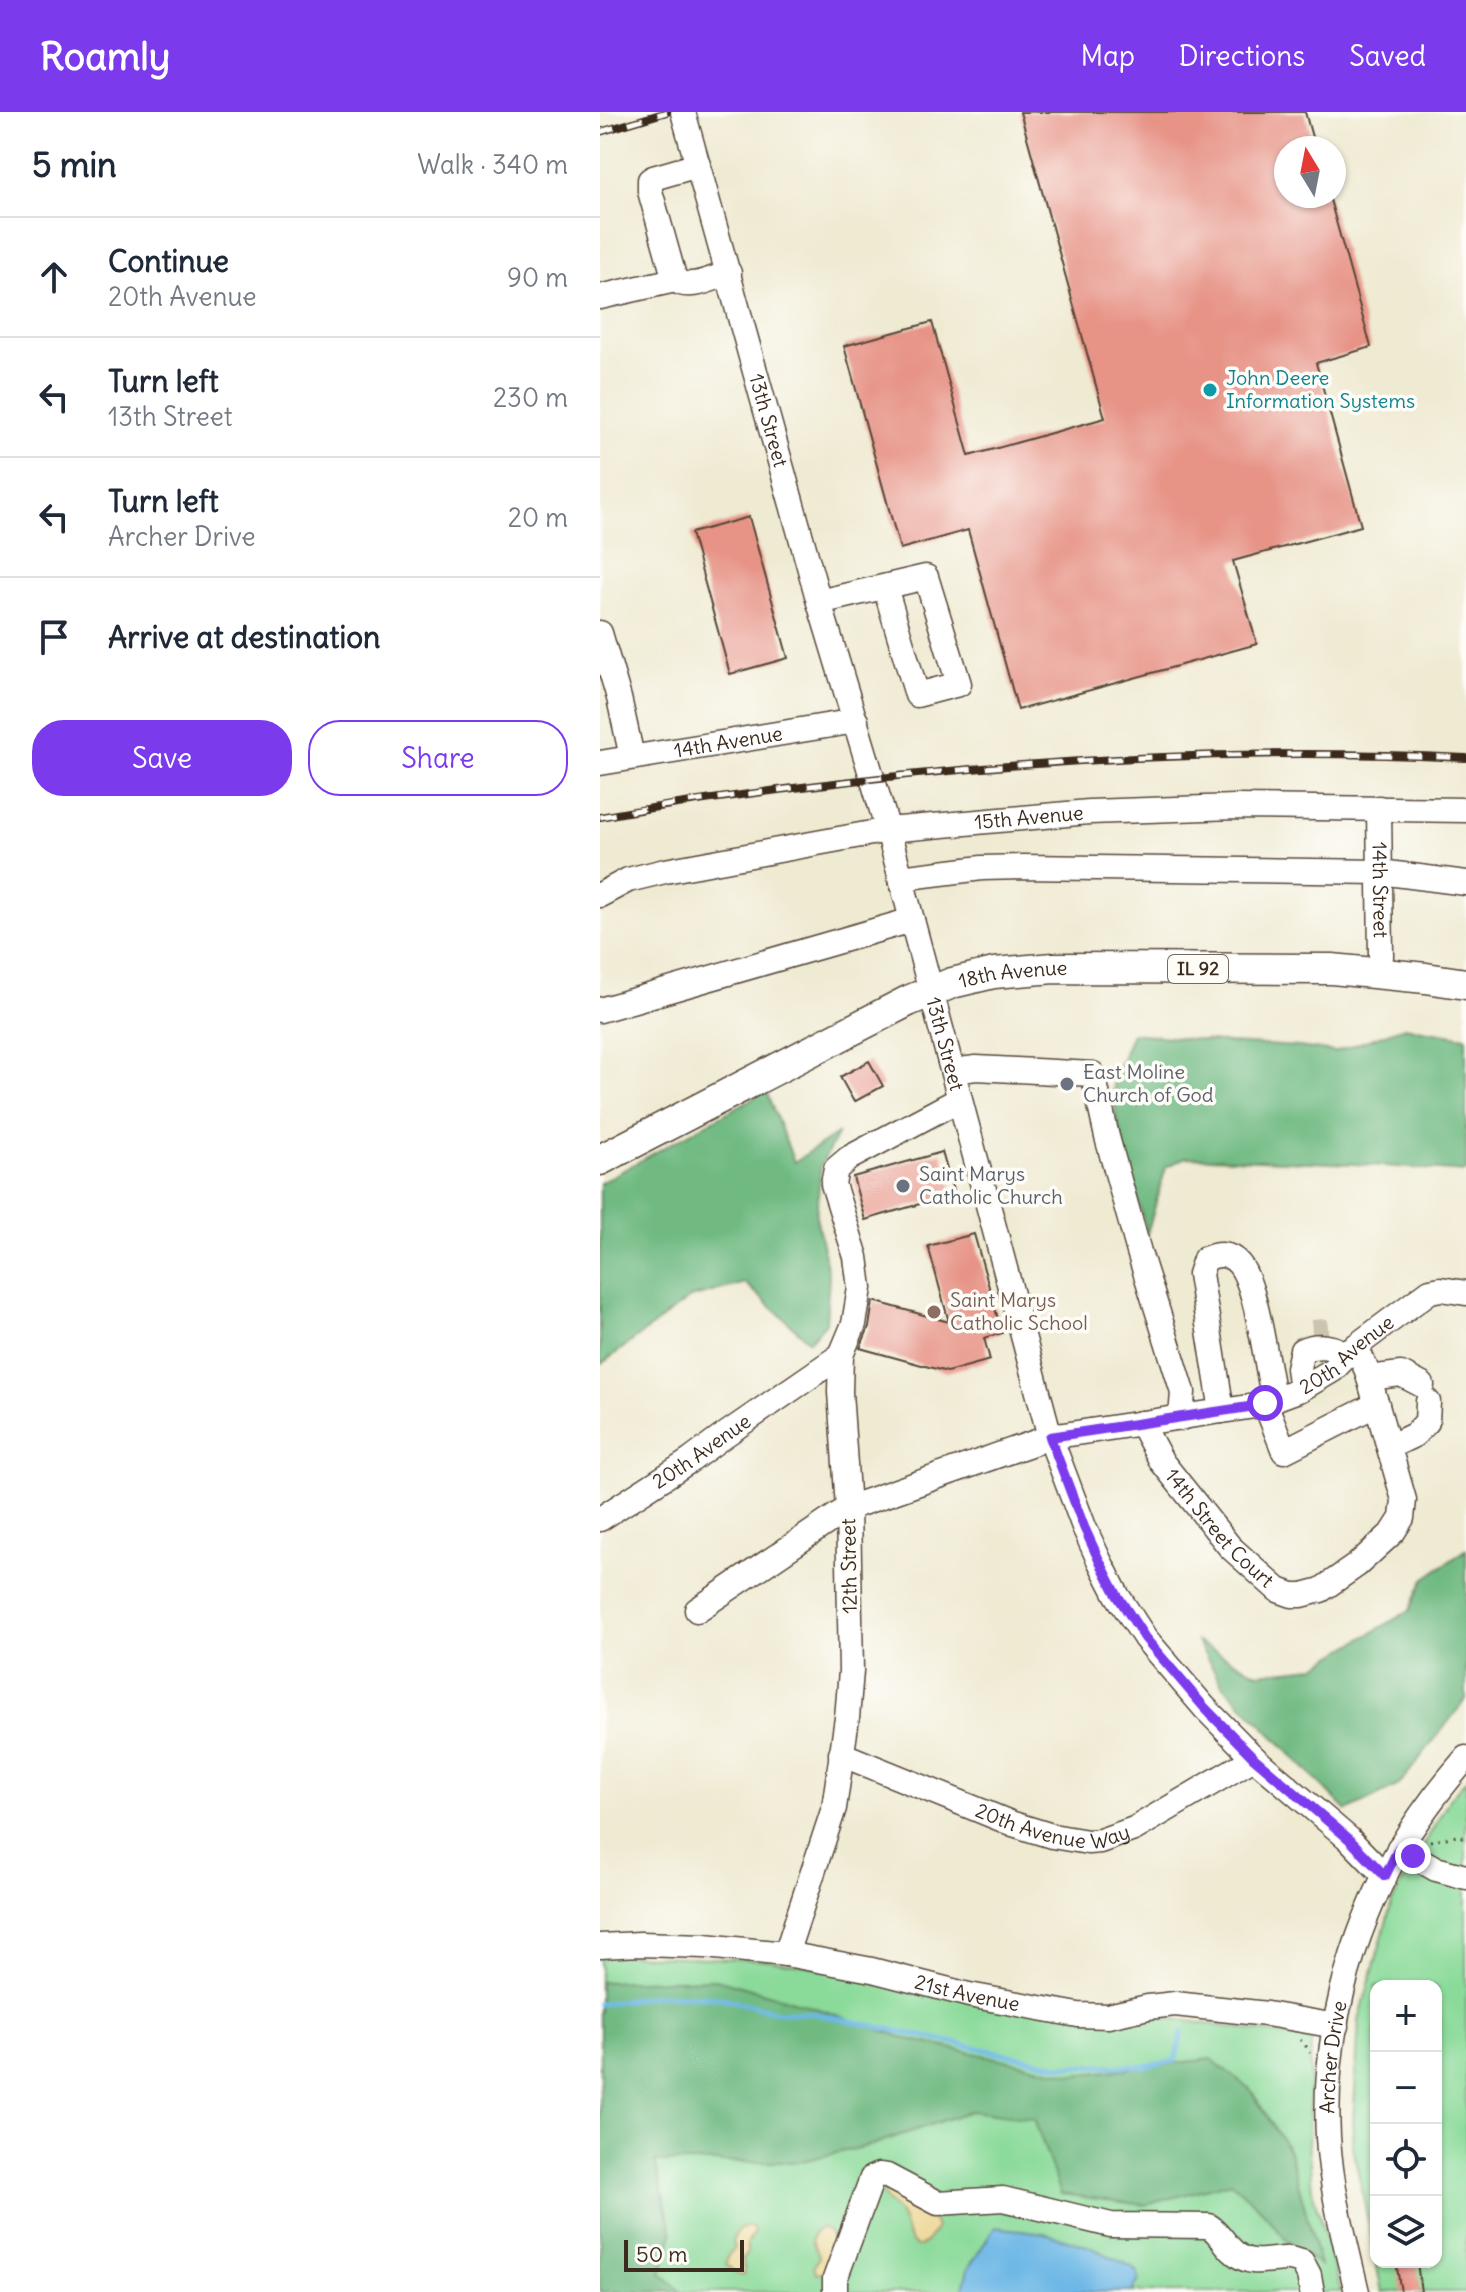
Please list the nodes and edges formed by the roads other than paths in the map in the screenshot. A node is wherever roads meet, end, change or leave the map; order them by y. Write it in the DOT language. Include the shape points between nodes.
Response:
graph roads {
  1 [pos="683,112"];
  2 [pos="698,165"];
  3 [pos="729,273"];
  4 [pos="675,280"];
  5 [pos="600,297"];
  6 [pos="885,587"];
  7 [pos="819,602"];
  8 [pos="600,633"];
  9 [pos="609,694"];
  10 [pos="856,721"];
  11 [pos="632,757"];
  12 [pos="600,763"];
  13 [pos="1379,808"];
  14 [pos="1466,810"];
  15 [pos="888,830"];
  16 [pos="1380,872"];
  17 [pos="900,878"];
  18 [pos="1466,883"];
  19 [pos="600,895"];
  20 [pos="912,920"];
  21 [pos="1379,973"];
  22 [pos="1466,984"];
  23 [pos="933,991"];
  24 [pos="600,1010"];
  25 [pos="953,1071"];
  26 [pos="960,1099"];
  27 [pos="600,1160"];
  28 [pos="1466,1293"];
  29 [pos="1331,1344"];
  30 [pos="841,1355"];
  31 [pos="1369,1378"];
  32 [pos="1301,1389"];
  33 [pos="1269,1402"];
  34 [pos="1377,1404"];
  35 [pos="1222,1411"];
  36 [pos="1181,1418"];
  37 [pos="1141,1423"];
  38 [pos="1050,1437"];
  39 [pos="1389,1447"];
  40 [pos="848,1508"];
  41 [pos="600,1519"];
  42 [pos="697,1610"];
  43 [pos="841,1754"];
  44 [pos="1254,1758"];
  45 [pos="1466,1758"];
  46 [pos="1406,1852"];
  47 [pos="1385,1876"];
  48 [pos="1466,1877"];
  49 [pos="600,1946"];
  50 [pos="786,1954"];
  51 [pos="1336,2026"];
  52 [pos="835,2292"];
  53 [pos="1312,2292"];
  54 [pos="1357,2292"];
  1 -- 2 [label="street, 13th Street"];
  2 -- 3 [label="street, 13th Street"];
  2 -- 4 [label="street" via="650,180"];
  3 -- 4 [label="street" via="687,285"];
  3 -- 7 [label="street, 13th Street"];
  4 -- 5 [label="street"];
  6 -- 6 [label="street" via="926,577 959,684 917,695"];
  6 -- 7 [label="street"];
  7 -- 10 [label="street, 13th Street"];
  8 -- 9 [label="street"];
  9 -- 11 [label="street"];
  10 -- 11 [label="street, 14th Avenue"];
  10 -- 15 [label="street, 13th Street"];
  11 -- 12 [label="street, 14th Avenue"];
  13 -- 14 [label="street, 15th Avenue"];
  13 -- 15 [label="street, 15th Avenue" via="1160,808"];
  13 -- 16 [label="street, 14th Street"];
  15 -- 17 [label="street, 13th Street"];
  15 -- 19 [label="street, 15th Avenue" via="665,871 628,880"];
  16 -- 17 [label="street" via="1023,867"];
  16 -- 18 [label="street"];
  16 -- 21 [label="street, 14th Street"];
  17 -- 20 [label="street, 13th Street"];
  20 -- 23 [label="street, 13th Street"];
  20 -- 24 [label="street"];
  21 -- 22 [label="main road, 18th Avenue / IL 92"];
  21 -- 23 [label="main road, 18th Avenue / IL 92" via="1020,970"];
  23 -- 25 [label="street, 13th Street"];
  23 -- 27 [label="main road, 18th Avenue / IL 92"];
  25 -- 26 [label="street, 13th Street"];
  25 -- 36 [label="street" via="1093,1074 1139,1252 1183,1392"];
  26 -- 30 [label="street, 12th Street" via="836,1169 836,1197 860,1288 854,1324"];
  26 -- 38 [label="street, 13th Street"];
  28 -- 29 [label="street, 20th Avenue" via="1430,1291"];
  29 -- 31 [label="street, 14th Street Court"];
  29 -- 32 [label="street" via="1298,1368"];
  29 -- 32 [label="street, 20th Avenue" via="1333,1370"];
  30 -- 40 [label="street, 12th Street"];
  30 -- 41 [label="street, 20th Avenue"];
  31 -- 34 [label="street, 14th Street Court"];
  31 -- 39 [label="street" via="1401,1374 1425,1393 1427,1422"];
  32 -- 33 [label="street, 20th Avenue"];
  33 -- 34 [label="street" via="1284,1451"];
  33 -- 35 [label="street, 20th Avenue"];
  33 -- 35 [label="street" via="1246,1275 1229,1255 1212,1256 1205,1259 1200,1274"];
  34 -- 39 [label="street, 14th Street Court"];
  35 -- 36 [label="street, 20th Avenue"];
  36 -- 37 [label="street, 20th Avenue"];
  37 -- 38 [label="street, 20th Avenue"];
  37 -- 39 [label="street, 14th Street Court" via="1162,1462 1230,1547 1278,1590 1292,1595 1321,1590 1341,1578 1393,1532 1404,1500"];
  38 -- 40 [label="street, 20th Avenue"];
  38 -- 44 [label="street, 13th Street" via="1117,1595 1173,1672"];
  40 -- 42 [label="street, 20th Avenue"];
  40 -- 43 [label="street, 12th Street" via="851,1671"];
  43 -- 44 [label="street, 20th Avenue Way" via="1013,1824 1088,1842 1134,1829"];
  43 -- 50 [label="street, 12th Street" via="834,1808"];
  44 -- 47 [label="street, 13th Street"];
  45 -- 46 [label="street, Archer Drive" via="1430,1802"];
  46 -- 47 [label="street, Archer Drive"];
  46 -- 48 [label="street" via="1436,1869"];
  47 -- 51 [label="street, Archer Drive" via="1365,1919"];
  49 -- 50 [label="street, 21st Avenue" via="692,1945"];
  50 -- 51 [label="street, 21st Avenue" via="1050,2012 1108,2016 1175,2004"];
  51 -- 54 [label="street, Archer Drive" via="1328,2137"];
  52 -- 53 [label="street" via="867,2191 879,2175 938,2203 1003,2199 1111,2225 1209,2226 1249,2260 1302,2262"];
}
